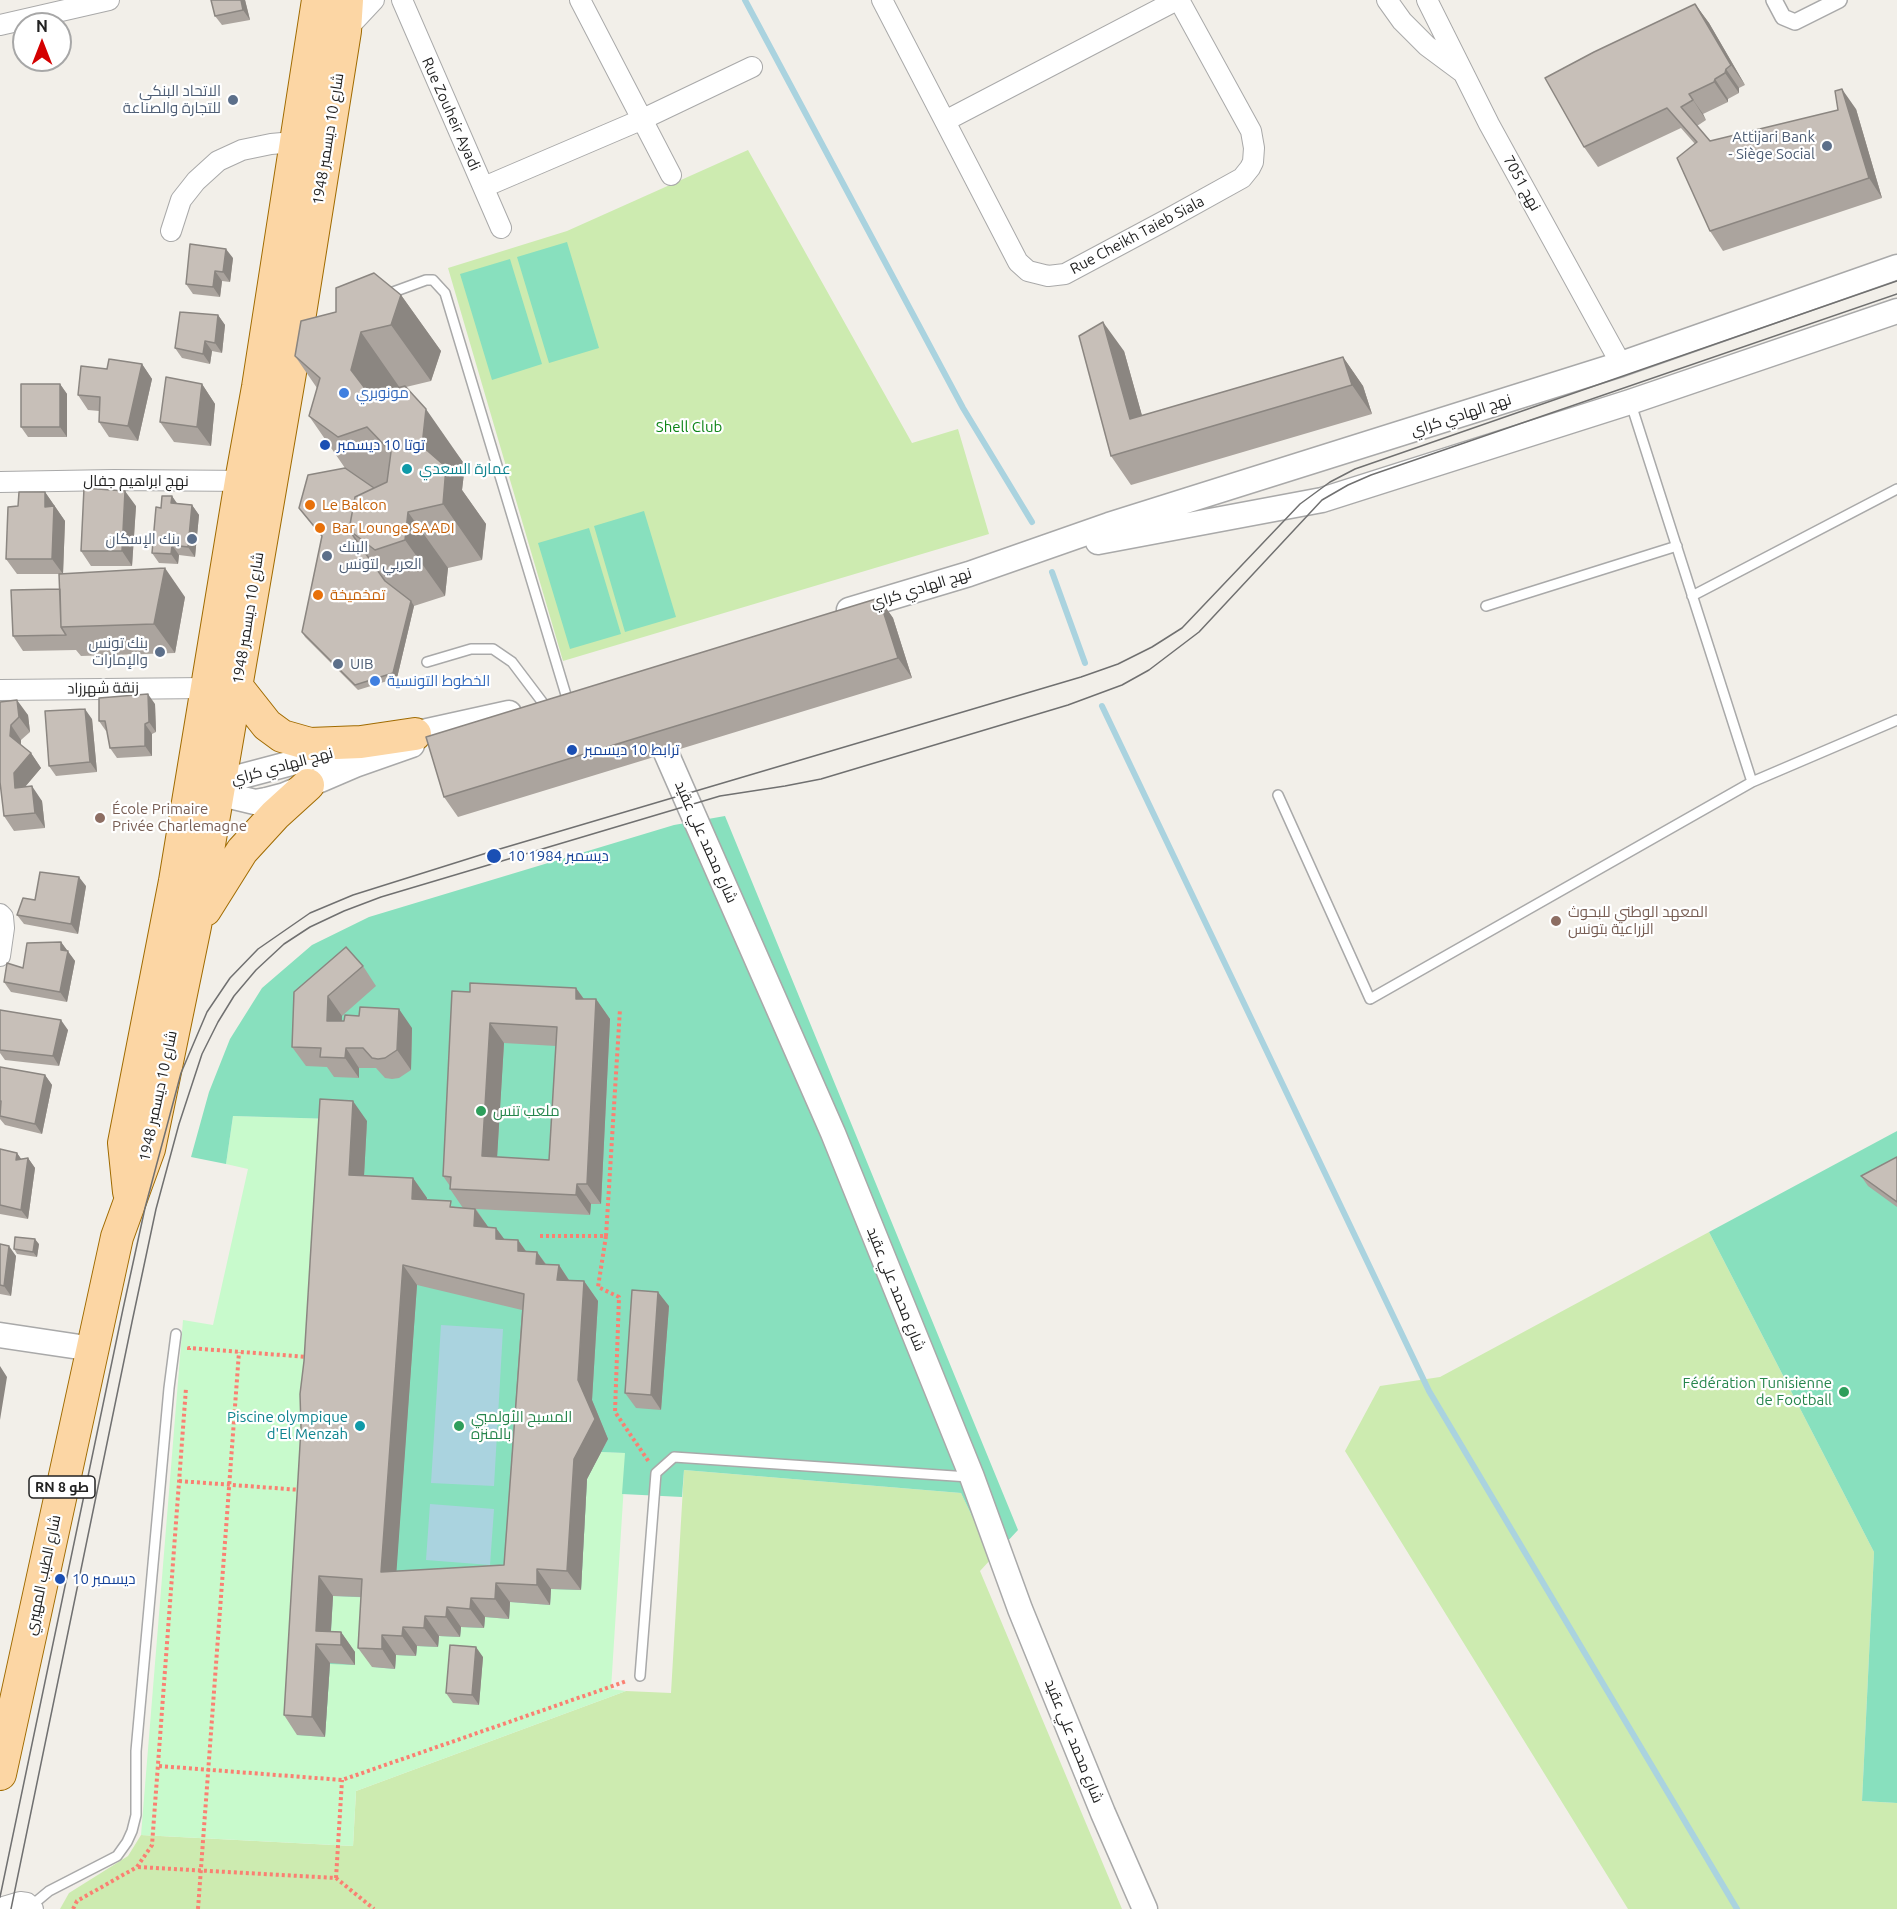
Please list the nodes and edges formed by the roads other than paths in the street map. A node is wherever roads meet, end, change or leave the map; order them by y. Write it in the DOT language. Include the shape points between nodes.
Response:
graph roads {
  1 [pos="109,0"];
  2 [pos="318,0"];
  3 [pos="347,0"];
  4 [pos="374,0"];
  5 [pos="402,0"];
  6 [pos="580,0"];
  7 [pos="882,0"];
  8 [pos="1178,0"];
  9 [pos="1387,0"];
  10 [pos="1427,0"];
  11 [pos="1774,0"];
  12 [pos="1839,0"];
  13 [pos="0,26"];
  14 [pos="345,31"];
  15 [pos="752,67"];
  16 [pos="1466,75"];
  17 [pos="643,119"];
  18 [pos="945,121"];
  19 [pos="312,142"];
  20 [pos="671,175"];
  21 [pos="484,187"];
  22 [pos="501,228"];
  23 [pos="171,231"];
  24 [pos="1897,267"];
  25 [pos="372,299"];
  26 [pos="1897,311"];
  27 [pos="1622,364"];
  28 [pos="1630,402"];
  29 [pos="256,481"];
  30 [pos="0,482"];
  31 [pos="1897,489"];
  32 [pos="1677,546"];
  33 [pos="1022,556"];
  34 [pos="1692,596"];
  35 [pos="1486,606"];
  36 [pos="825,617"];
  37 [pos="427,662"];
  38 [pos="222,687"];
  39 [pos="0,690"];
  40 [pos="577,692"];
  41 [pos="643,698"];
  42 [pos="543,703"];
  43 [pos="509,713"];
  44 [pos="1897,720"];
  45 [pos="415,734"];
  46 [pos="196,753"];
  47 [pos="220,782"];
  48 [pos="1752,782"];
  49 [pos="308,785"];
  50 [pos="189,792"];
  51 [pos="1278,795"];
  52 [pos="0,914"];
  53 [pos="195,926"];
  54 [pos="0,956"];
  55 [pos="130,1202"];
  56 [pos="176,1334"];
  57 [pos="0,1335"];
  58 [pos="93,1349"];
  59 [pos="972,1477"];
  60 [pos="640,1676"];
  61 [pos="9,1698"];
  62 [pos="0,1774"];
  63 [pos="0,1908"];
  64 [pos="32,1908"];
  65 [pos="1145,1909"];
  1 -- 13 [label="street"];
  2 -- 19 [label="main road, شارع 10 ديسمبر 1948"];
  3 -- 14 [label="main road, شارع 10 ديسمبر 1948"];
  4 -- 14 [label="street"];
  5 -- 21 [label="street, Rue Zouheir Ayadi"];
  6 -- 17 [label="street"];
  7 -- 18 [label="street, Rue Cheikh Taieb Siala"];
  8 -- 18 [label="street"];
  8 -- 18 [label="street, Rue Cheikh Taieb Siala" via="1251,131 1253,162 1242,178 1065,274 1040,275 1018,262"];
  9 -- 16 [label="street" via="1427,46"];
  10 -- 16 [label="street, نهج 7051"];
  11 -- 12 [label="street" via="1783,17 1796,22"];
  14 -- 19 [label="main road, شارع 10 ديسمبر 1948"];
  15 -- 17 [label="street"];
  16 -- 27 [label="street, نهج 7051" via="1489,124"];
  17 -- 20 [label="street"];
  17 -- 21 [label="street"];
  19 -- 23 [label="street" via="242,150 218,161 182,200"];
  19 -- 29 [label="main road, شارع 10 ديسمبر 1948" via="258,387"];
  19 -- 29 [label="main road, شارع 10 ديسمبر 1948" via="303,324"];
  21 -- 22 [label="street, Rue Zouheir Ayadi"];
  24 -- 27 [label="street, نهج الهادي كراي"];
  25 -- 40 [label="lane" via="426,280 434,280 445,293"];
  26 -- 28 [label="street, نهج الهادي كراي"];
  27 -- 33 [label="street, نهج الهادي كراي" via="1109,525"];
  28 -- 32 [label="lane"];
  28 -- 33 [label="street, نهج الهادي كراي" via="1322,500"];
  29 -- 30 [label="street, نهج ابراهيم جفال"];
  29 -- 38 [label="main road, شارع 10 ديسمبر 1948"];
  31 -- 34 [label="lane"];
  32 -- 34 [label="lane"];
  32 -- 35 [label="lane"];
  33 -- 36 [label="street, نهج الهادي كراي"];
  34 -- 48 [label="lane"];
  37 -- 42 [label="lane" via="471,649 493,649 512,662"];
  38 -- 39 [label="street, زنقة شهرزاد"];
  38 -- 45 [label="main road" via="282,736 310,744"];
  38 -- 46 [label="main road, شارع 10 ديسمبر 1948"];
  38 -- 47 [label="main road, شارع 10 ديسمبر 1948"];
  40 -- 42 [label="street, نهج الهادي كراي"];
  41 -- 59 [label="street, شارع محمد علي عقيد" via="833,1133"];
  42 -- 43 [label="street, نهج الهادي كراي"];
  43 -- 45 [label="street, نهج الهادي كراي"];
  43 -- 49 [label="street, نهج الهادي كراي" via="375,757"];
  44 -- 48 [label="lane"];
  45 -- 47 [label="street, نهج الهادي كراي"];
  46 -- 47 [label="main road"];
  46 -- 50 [label="main road, شارع 10 ديسمبر 1948"];
  47 -- 49 [label="street, نهج الهادي كراي" via="230,796 255,802"];
  47 -- 50 [label="main road"];
  47 -- 53 [label="main road, شارع 10 ديسمبر 1948"];
  48 -- 51 [label="lane" via="1370,999"];
  49 -- 53 [label="main road" via="242,851"];
  50 -- 55 [label="main road, شارع 10 ديسمبر 1948" via="124,1143"];
  52 -- 54 [label="street" via="4,928"];
  53 -- 55 [label="main road, شارع 10 ديسمبر 1948" via="149,1149"];
  55 -- 58 [label="main road, شارع الطيب المهيري / RN 8 طو" via="117,1237"];
  56 -- 64 [label="lane" via="136,1751 136,1815 127,1842 117,1856 49,1891"];
  57 -- 58 [label="street"];
  58 -- 61 [label="main road, شارع الطيب المهيري / RN 8 طو"];
  59 -- 60 [label="lane" via="674,1457 656,1473"];
  59 -- 65 [label="street, شارع محمد علي عقيد" via="1020,1609"];
  61 -- 62 [label="main road, شارع الطيب المهيري / RN 8 طو"];
  63 -- 64 [label="street" via="20,1902"];
}
